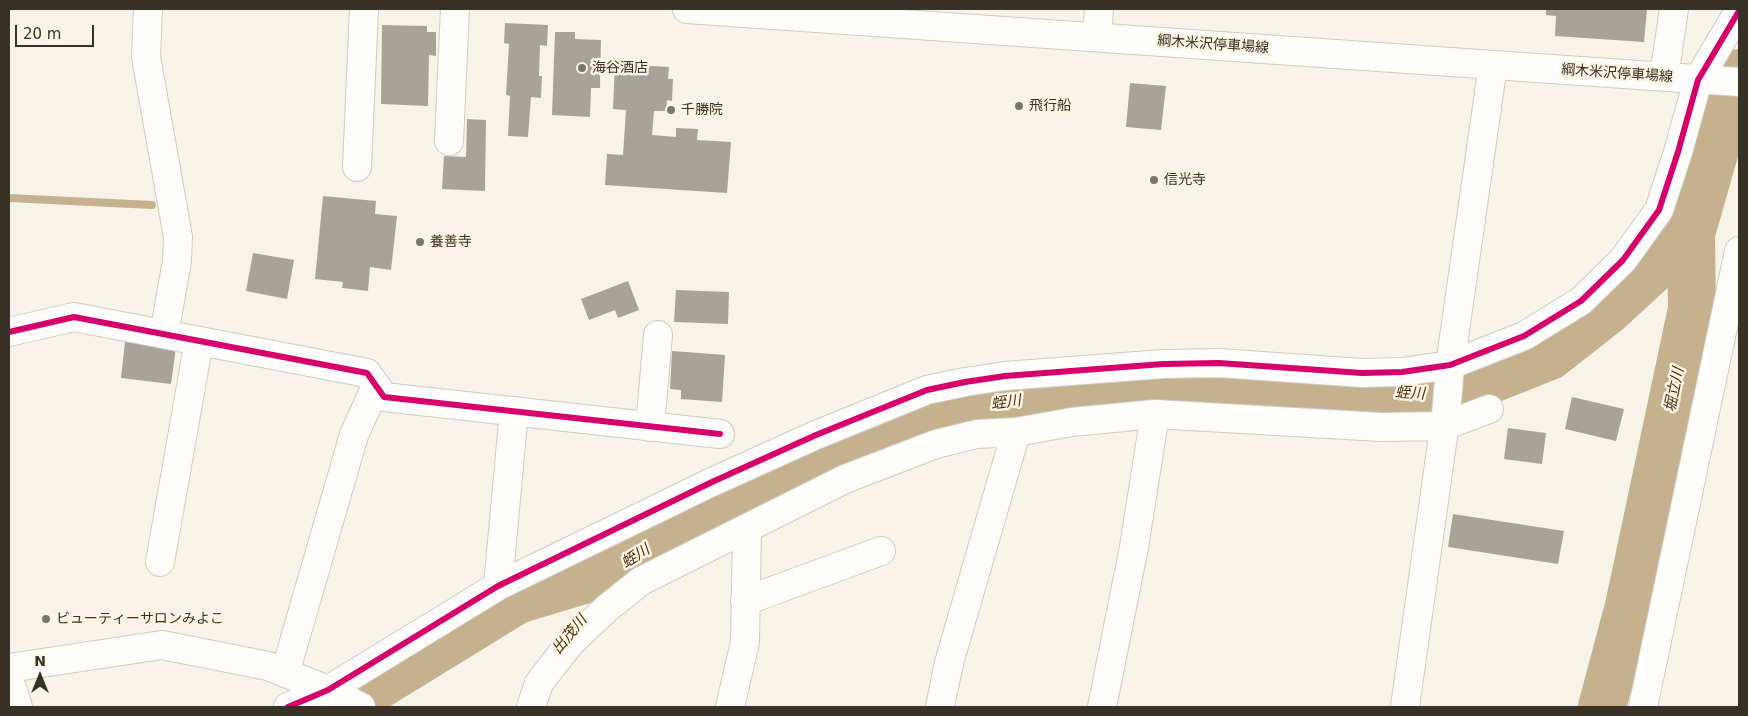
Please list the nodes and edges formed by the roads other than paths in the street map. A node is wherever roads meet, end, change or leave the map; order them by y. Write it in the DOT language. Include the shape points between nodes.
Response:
graph roads {
  1 [pos="148,9"];
  2 [pos="364,9"];
  3 [pos="455,9"];
  4 [pos="697,9"];
  5 [pos="1099,9"];
  6 [pos="1674,9"];
  7 [pos="1739,10"];
  8 [pos="1096,37"];
  9 [pos="1493,65"];
  10 [pos="1664,77"];
  11 [pos="1704,80"];
  12 [pos="1739,82"];
  13 [pos="449,141"];
  14 [pos="357,167"];
  15 [pos="1739,252"];
  16 [pos="9,332"];
  17 [pos="164,334"];
  18 [pos="658,335"];
  19 [pos="199,341"];
  20 [pos="1729,350"];
  21 [pos="1450,371"];
  22 [pos="376,386"];
  23 [pos="1489,409"];
  24 [pos="514,411"];
  25 [pos="1155,414"];
  26 [pos="1445,421"];
  27 [pos="650,427"];
  28 [pos="1016,432"];
  29 [pos="720,434"];
  30 [pos="747,529"];
  31 [pos="881,551"];
  32 [pos="160,562"];
  33 [pos="498,586"];
  34 [pos="745,601"];
  35 [pos="9,668"];
  36 [pos="285,672"];
  37 [pos="9,679"];
  38 [pos="342,697"];
  39 [pos="18,707"];
  40 [pos="288,707"];
  41 [pos="531,707"];
  42 [pos="730,707"];
  43 [pos="940,707"];
  44 [pos="1102,707"];
  45 [pos="1405,707"];
  46 [pos="1643,707"];
  1 -- 17 [label="street" via="146,57 178,237"];
  2 -- 14 [label="street"];
  3 -- 13 [label="street"];
  4 -- 8 [label="street, 綱木米沢停車場線"];
  5 -- 8 [label="street"];
  6 -- 10 [label="street"];
  7 -- 11 [label="street"];
  8 -- 9 [label="street, 綱木米沢停車場線"];
  9 -- 10 [label="street, 綱木米沢停車場線"];
  9 -- 21 [label="street"];
  10 -- 11 [label="street, 綱木米沢停車場線"];
  11 -- 12 [label="street, 綱木米沢停車場線"];
  11 -- 21 [label="street" via="1659,210 1623,260 1581,301 1524,336"];
  15 -- 20 [label="street"];
  16 -- 17 [label="street" via="74,317"];
  17 -- 19 [label="street"];
  18 -- 27 [label="street"];
  19 -- 22 [label="street" via="367,373"];
  19 -- 32 [label="street"];
  20 -- 46 [label="street"];
  21 -- 26 [label="street"];
  21 -- 33 [label="street" via="1362,373 1219,362 1163,364 1005,376 927,390 720,478"];
  22 -- 24 [label="street" via="384,397"];
  22 -- 36 [label="street" via="354,435"];
  23 -- 26 [label="street"];
  24 -- 27 [label="street"];
  24 -- 33 [label="street"];
  25 -- 26 [label="street" via="1380,427"];
  25 -- 28 [label="street" via="1072,422"];
  25 -- 44 [label="street" via="1134,547"];
  26 -- 45 [label="street"];
  27 -- 29 [label="street"];
  28 -- 30 [label="street" via="977,434 936,444 845,479"];
  28 -- 43 [label="street" via="949,663"];
  30 -- 34 [label="street"];
  30 -- 41 [label="street" via="641,580 571,642 539,684"];
  31 -- 34 [label="street"];
  33 -- 38 [label="street"];
  34 -- 42 [label="street" via="744,642"];
  35 -- 36 [label="street" via="162,645"];
  36 -- 38 [label="street"];
  37 -- 39 [label="street"];
  38 -- 40 [label="street"];
}
